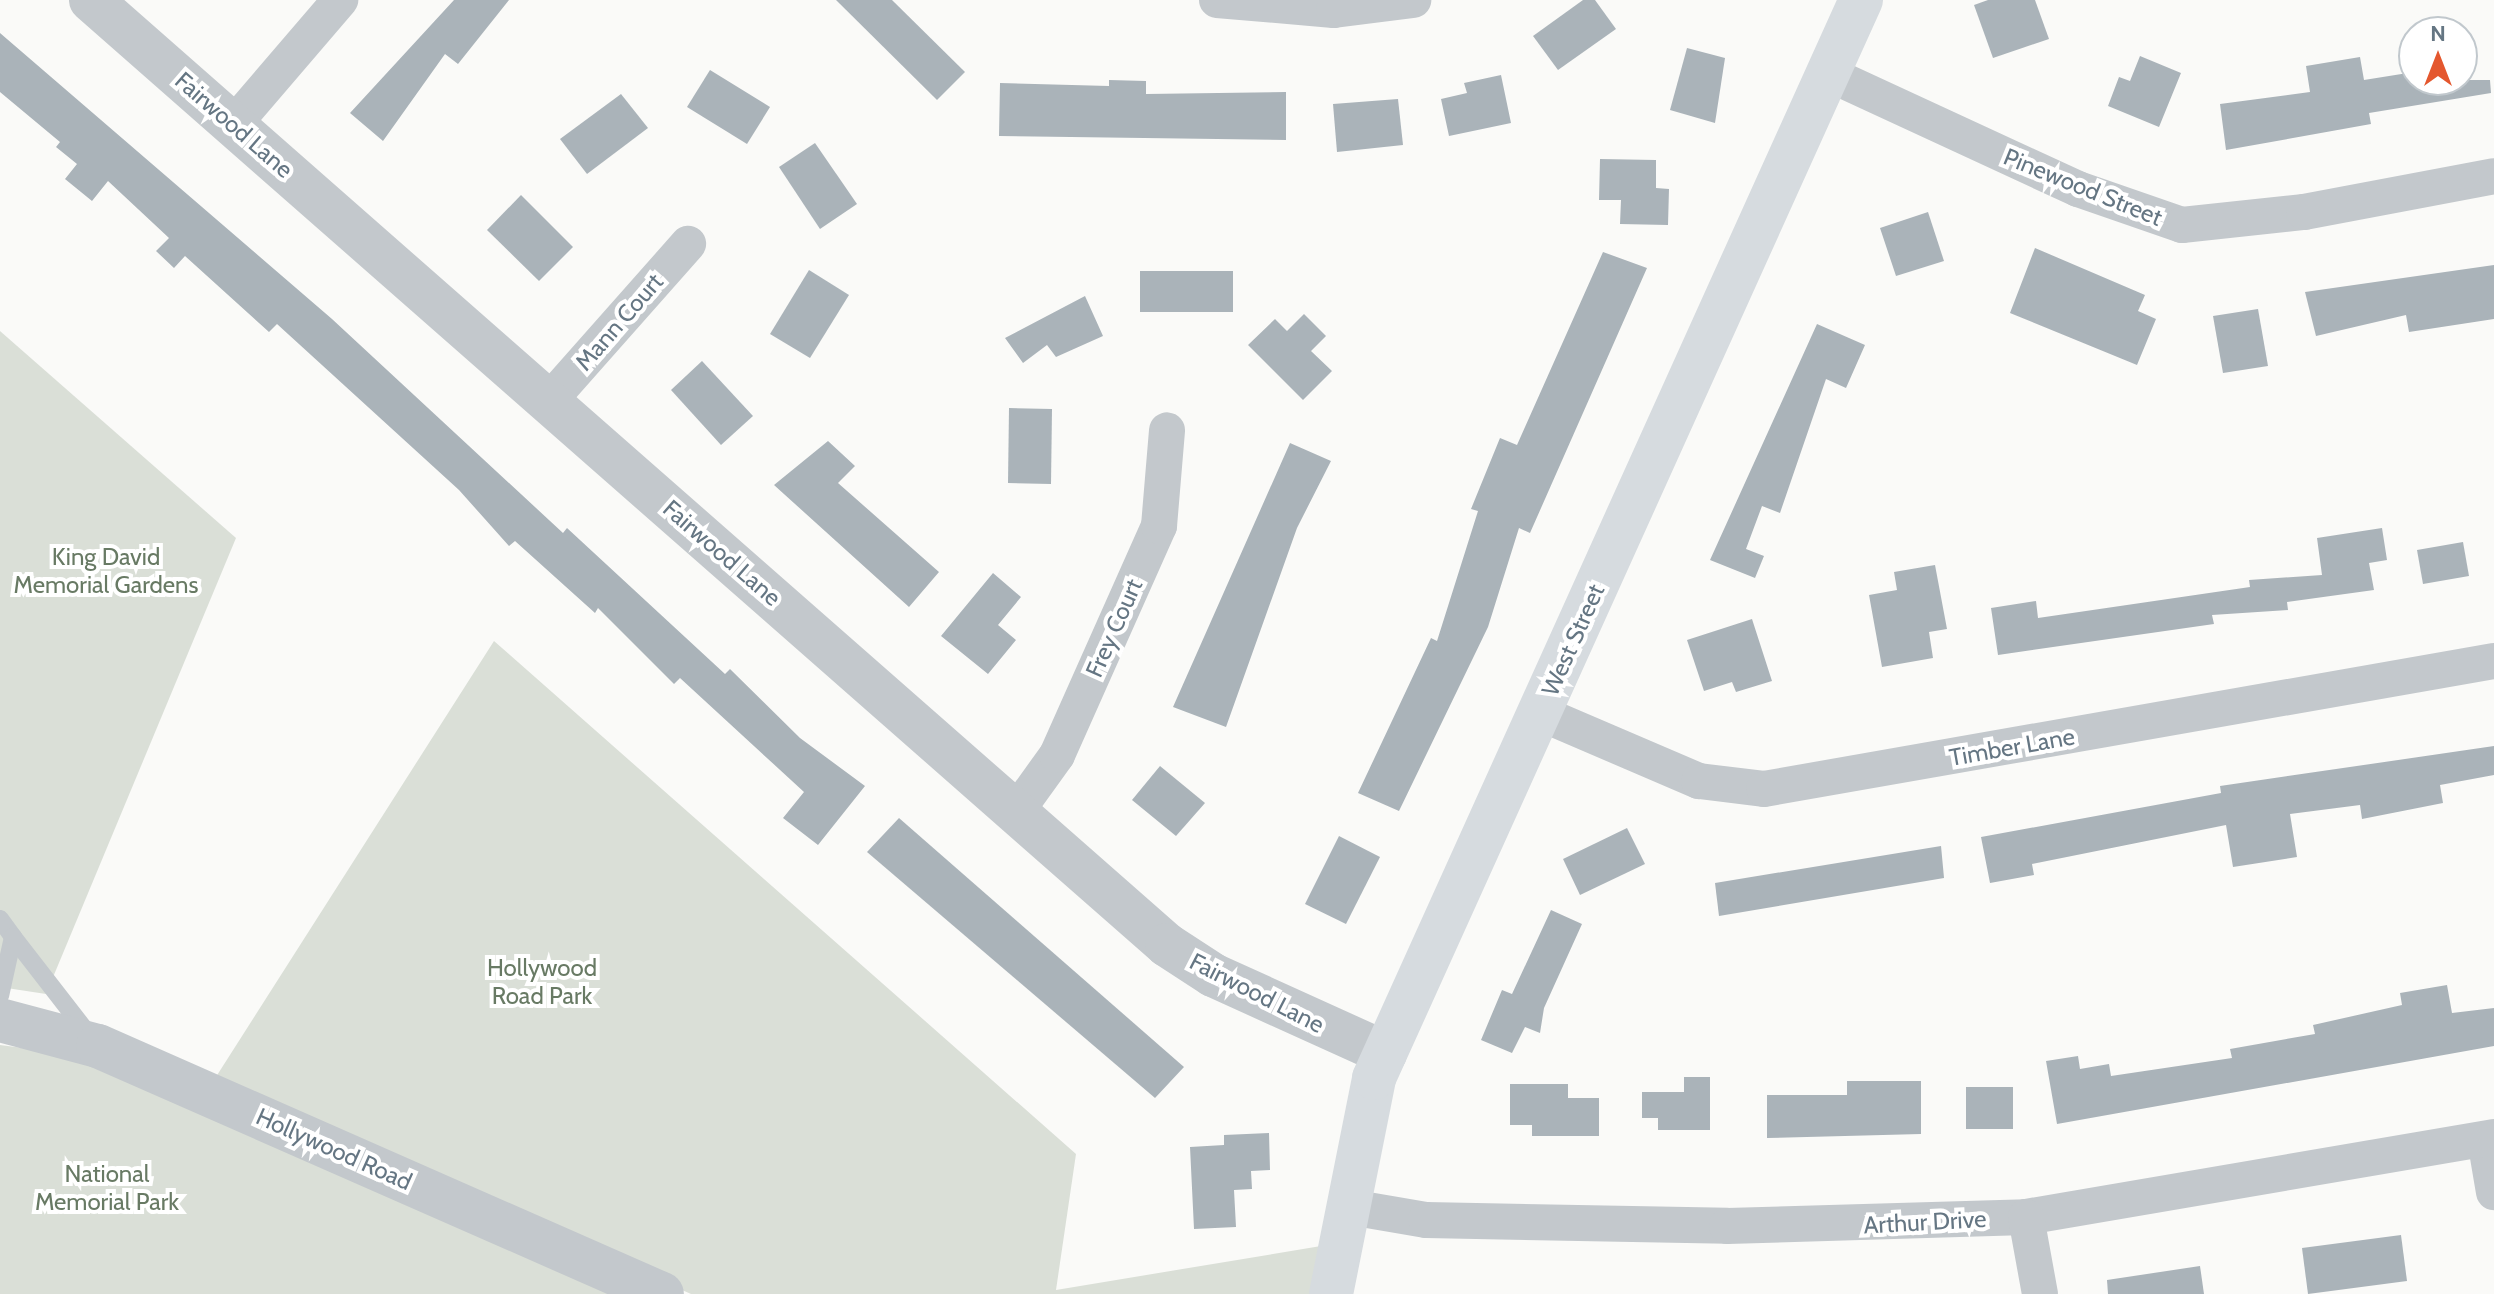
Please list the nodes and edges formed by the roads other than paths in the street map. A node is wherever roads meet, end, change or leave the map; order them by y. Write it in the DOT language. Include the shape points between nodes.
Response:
graph roads {
  1 [pos="91,0"];
  2 [pos="340,0"];
  3 [pos="1217,0"];
  4 [pos="1413,0"];
  5 [pos="1861,0"];
  6 [pos="1829,74"];
  7 [pos="233,125"];
  8 [pos="2494,176"];
  9 [pos="688,244"];
  10 [pos="549,401"];
  11 [pos="1167,430"];
  12 [pos="2494,661"];
  13 [pos="1540,713"];
  14 [pos="1016,812"];
  15 [pos="0,919"];
  16 [pos="13,937"];
  17 [pos="0,996"];
  18 [pos="0,1020"];
  19 [pos="98,1046"];
  20 [pos="1385,1053"];
  21 [pos="2489,1138"];
  22 [pos="2494,1192"];
  23 [pos="1350,1207"];
  24 [pos="2026,1217"];
  25 [pos="662,1294"];
  26 [pos="1331,1294"];
  27 [pos="2040,1294"];
  1 -- 7 [label="street, Fairwood Lane"];
  2 -- 7 [label="street"];
  3 -- 4 [label="street" via="1334,10"];
  5 -- 6 [label="main road, West Street"];
  6 -- 8 [label="street, Pinewood Street" via="2078,189 2182,225 2304,212"];
  6 -- 13 [label="main road, West Street"];
  7 -- 10 [label="street, Fairwood Lane"];
  9 -- 10 [label="street, Mann Court"];
  10 -- 14 [label="street, Fairwood Lane"];
  11 -- 14 [label="street, Frey Court" via="1159,526 1057,755"];
  12 -- 13 [label="street, Timber Lane" via="1764,789 1699,781"];
  13 -- 20 [label="main road, West Street"];
  14 -- 20 [label="street, Fairwood Lane" via="1178,953 1289,1013"];
  15 -- 16 [label="lane"];
  16 -- 17 [label="lane"];
  16 -- 19 [label="lane"];
  18 -- 19 [label="street, Hollywood Road"];
  19 -- 25 [label="street, Hollywood Road"];
  20 -- 23 [label="main road, West Street"];
  21 -- 22 [label="street"];
  21 -- 24 [label="street, Arthur Drive"];
  23 -- 24 [label="street, Arthur Drive" via="1426,1220 1695,1225"];
  23 -- 26 [label="main road, West Street"];
  24 -- 27 [label="street"];
}
